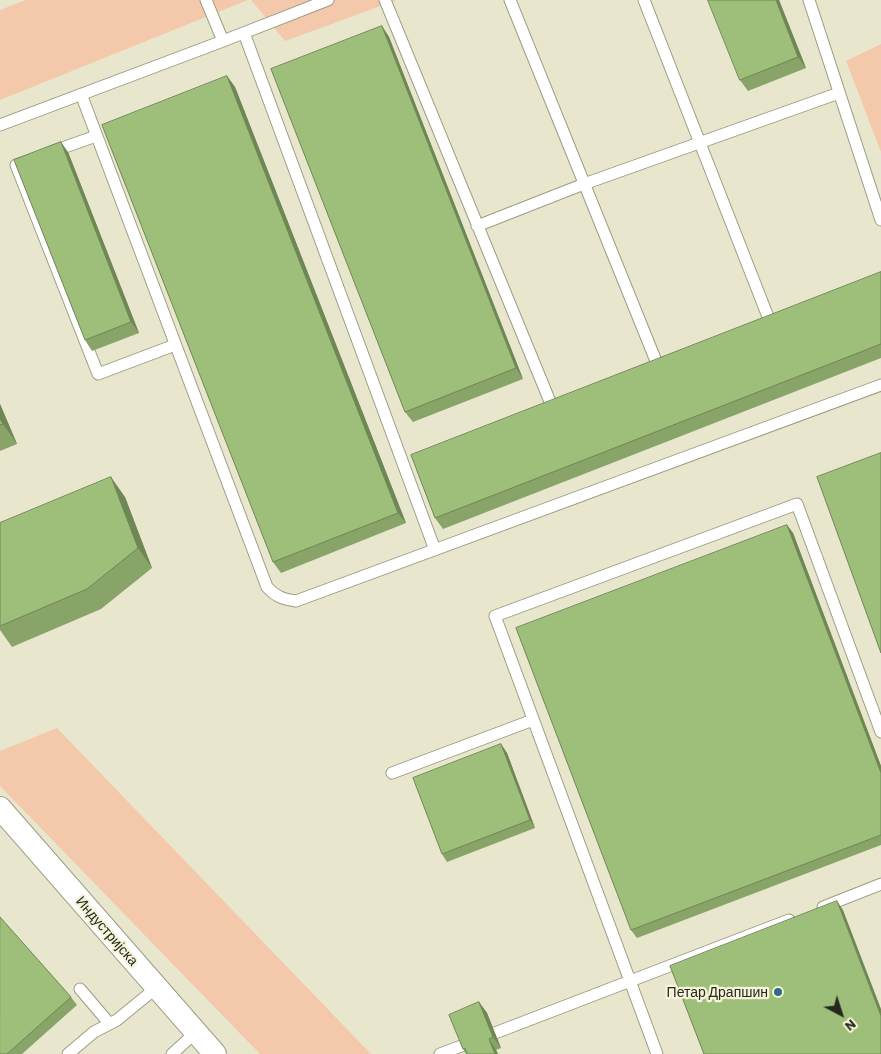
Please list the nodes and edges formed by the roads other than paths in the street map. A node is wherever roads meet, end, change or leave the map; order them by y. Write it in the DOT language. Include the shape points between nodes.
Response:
graph roads {
  1 [pos="206,0"];
  2 [pos="328,0"];
  3 [pos="385,0"];
  4 [pos="510,0"];
  5 [pos="644,0"];
  6 [pos="809,0"];
  7 [pos="244,33"];
  8 [pos="223,41"];
  9 [pos="839,93"];
  10 [pos="81,94"];
  11 [pos="0,124"];
  12 [pos="96,136"];
  13 [pos="699,143"];
  14 [pos="584,184"];
  15 [pos="881,220"];
  16 [pos="477,226"];
  17 [pos="773,327"];
  18 [pos="175,345"];
  19 [pos="658,366"];
  20 [pos="881,384"];
  21 [pos="551,404"];
  22 [pos="435,550"];
  23 [pos="534,720"];
  24 [pos="881,732"];
  25 [pos="392,773"];
  26 [pos="0,808"];
  27 [pos="881,884"];
  28 [pos="816,909"];
  29 [pos="797,917"];
  30 [pos="630,981"];
  31 [pos="156,988"];
  32 [pos="80,989"];
  33 [pos="109,1023"];
  34 [pos="195,1033"];
  35 [pos="495,1033"];
  36 [pos="464,1045"];
  37 [pos="68,1054"];
  38 [pos="172,1054"];
  39 [pos="215,1054"];
  40 [pos="440,1054"];
  41 [pos="657,1054"];
  1 -- 8 [label="lane"];
  2 -- 7 [label="lane"];
  3 -- 16 [label="lane"];
  4 -- 14 [label="lane"];
  5 -- 13 [label="lane"];
  6 -- 9 [label="lane"];
  7 -- 8 [label="lane"];
  7 -- 22 [label="lane" via="407,459"];
  8 -- 10 [label="lane"];
  9 -- 13 [label="lane"];
  9 -- 15 [label="lane"];
  10 -- 11 [label="lane"];
  10 -- 12 [label="lane"];
  12 -- 18 [label="lane"];
  12 -- 18 [label="lane" via="16,165 98,374"];
  13 -- 14 [label="lane"];
  13 -- 17 [label="lane"];
  14 -- 16 [label="lane"];
  14 -- 19 [label="lane"];
  16 -- 21 [label="lane"];
  18 -- 22 [label="lane" via="266,587 273,594 296,601"];
  20 -- 22 [label="lane"];
  23 -- 24 [label="lane" via="495,616 797,504"];
  23 -- 25 [label="lane"];
  23 -- 30 [label="lane"];
  26 -- 31 [label="street, Индустријска"];
  27 -- 28 [label="lane"];
  29 -- 30 [label="lane"];
  30 -- 35 [label="lane"];
  30 -- 41 [label="lane"];
  31 -- 33 [label="lane"];
  31 -- 34 [label="street, Индустријска"];
  32 -- 33 [label="lane"];
  33 -- 37 [label="lane"];
  34 -- 38 [label="lane"];
  34 -- 39 [label="street, Индустријска"];
  36 -- 40 [label="lane"];
}
